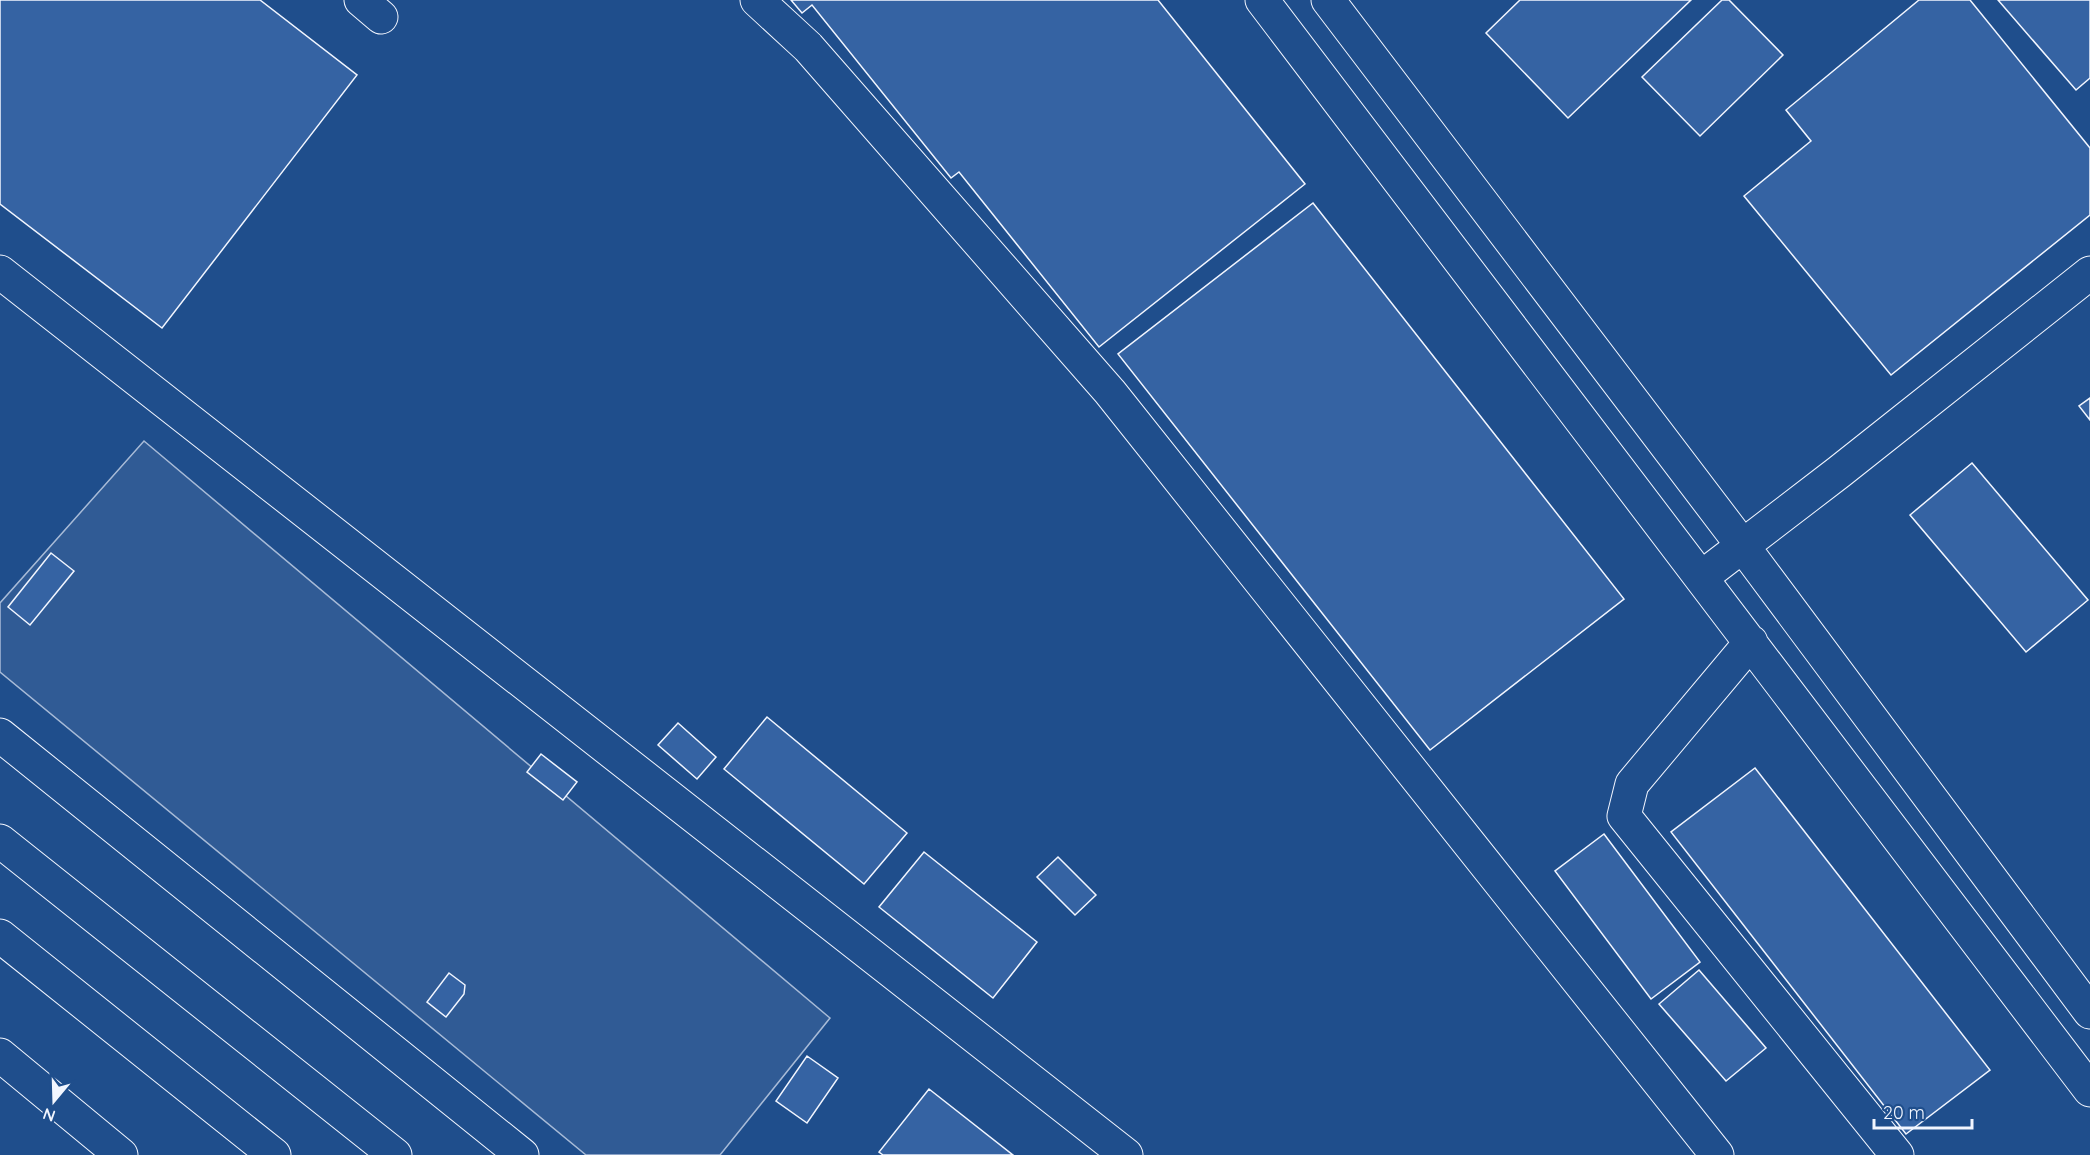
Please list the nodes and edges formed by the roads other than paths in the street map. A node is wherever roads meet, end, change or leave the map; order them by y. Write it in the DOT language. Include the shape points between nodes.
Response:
graph roads {
  1 [pos="757,0"];
  2 [pos="1262,0"];
  3 [pos="1328,0"];
  4 [pos="0,272"];
  5 [pos="2090,273"];
  6 [pos="1742,546"];
  7 [pos="1702,577"];
  8 [pos="1751,642"];
  9 [pos="0,735"];
  10 [pos="0,842"];
  11 [pos="0,936"];
  12 [pos="2090,1012"];
  13 [pos="0,1055"];
  14 [pos="2090,1090"];
  15 [pos="122,1155"];
  16 [pos="274,1155"];
  17 [pos="395,1155"];
  18 [pos="522,1155"];
  19 [pos="1126,1155"];
  20 [pos="1717,1155"];
  21 [pos="1897,1155"];
  1 -- 20 [label="main road" via="808,47 1110,392"];
  2 -- 7 [label="main road"];
  3 -- 6 [label="main road"];
  4 -- 19 [label="main road"];
  5 -- 6 [label="main road"];
  6 -- 7 [label="main road"];
  6 -- 12 [label="main road"];
  7 -- 8 [label="main road"];
  8 -- 14 [label="main road"];
  8 -- 21 [label="main road" via="1632,784 1624,816"];
  9 -- 18 [label="main road"];
  10 -- 17 [label="main road"];
  11 -- 16 [label="main road"];
  13 -- 15 [label="main road"];
}
